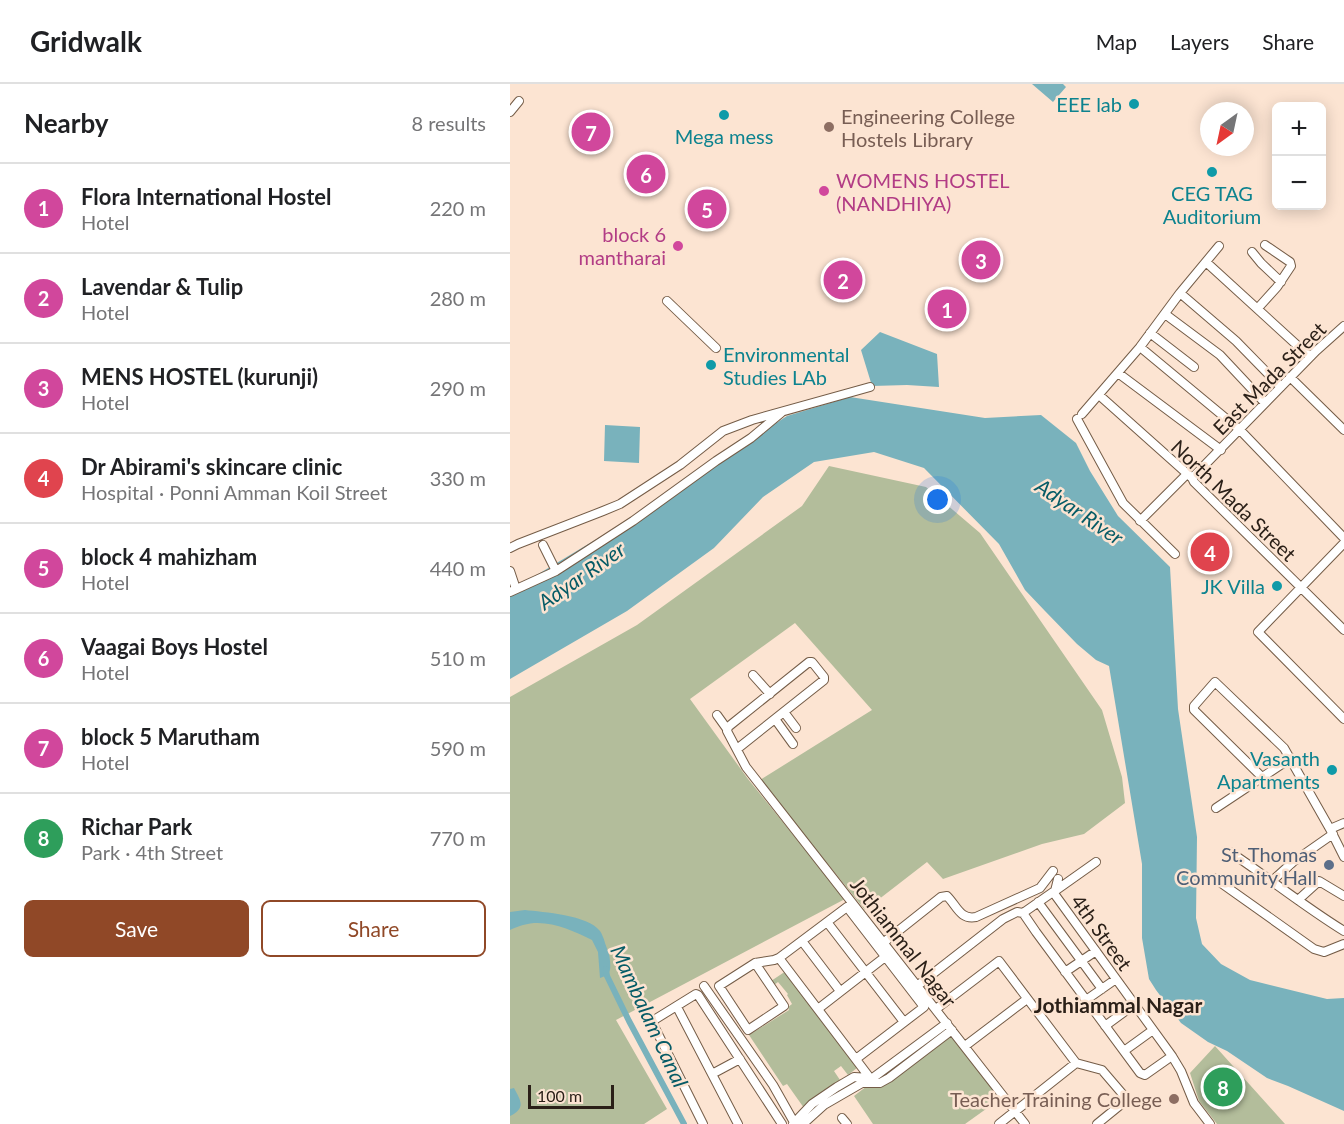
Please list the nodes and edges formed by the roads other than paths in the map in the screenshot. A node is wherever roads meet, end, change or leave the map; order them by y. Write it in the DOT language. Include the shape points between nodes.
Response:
graph roads {
  1 [pos="519,101"];
  2 [pos="510,112"];
  3 [pos="1265,245"];
  4 [pos="1219,246"];
  5 [pos="1252,252"];
  6 [pos="1206,262"];
  7 [pos="1281,282"];
  8 [pos="1180,293"];
  9 [pos="667,301"];
  10 [pos="1258,308"];
  11 [pos="1165,314"];
  12 [pos="1344,326"];
  13 [pos="1150,333"];
  14 [pos="1140,347"];
  15 [pos="716,348"];
  16 [pos="1310,357"];
  17 [pos="1194,367"];
  18 [pos="1118,373"];
  19 [pos="1290,377"];
  20 [pos="870,387"];
  21 [pos="1281,387"];
  22 [pos="1099,395"];
  23 [pos="1265,403"];
  24 [pos="784,411"];
  25 [pos="1240,430"];
  26 [pos="1344,430"];
  27 [pos="1221,450"];
  28 [pos="1189,476"];
  29 [pos="1140,521"];
  30 [pos="1344,538"];
  31 [pos="1344,543"];
  32 [pos="543,545"];
  33 [pos="510,548"];
  34 [pos="1175,554"];
  35 [pos="510,571"];
  36 [pos="556,571"];
  37 [pos="1301,588"];
  38 [pos="513,591"];
  39 [pos="1344,630"];
  40 [pos="753,675"];
  41 [pos="770,694"];
  42 [pos="784,712"];
  43 [pos="717,715"];
  44 [pos="775,719"];
  45 [pos="1344,719"];
  46 [pos="796,728"];
  47 [pos="727,729"];
  48 [pos="793,744"];
  49 [pos="737,749"];
  50 [pos="1291,758"];
  51 [pos="1262,777"];
  52 [pos="1216,808"];
  53 [pos="1344,823"];
  54 [pos="1332,832"];
  55 [pos="1230,852"];
  56 [pos="1344,857"];
  57 [pos="1096,862"];
  58 [pos="1053,871"];
  59 [pos="1214,878"];
  60 [pos="1058,879"];
  61 [pos="1272,881"];
  62 [pos="1054,891"];
  63 [pos="1344,896"];
  64 [pos="1298,900"];
  65 [pos="1038,902"];
  66 [pos="1023,913"];
  67 [pos="826,922"];
  68 [pos="1344,931"];
  69 [pos="802,941"];
  70 [pos="883,943"];
  71 [pos="1344,944"];
  72 [pos="1096,951"];
  73 [pos="885,957"];
  74 [pos="779,958"];
  75 [pos="1082,961"];
  76 [pos="755,963"];
  77 [pos="866,972"];
  78 [pos="1065,972"];
  79 [pos="1116,979"];
  80 [pos="704,986"];
  81 [pos="917,986"];
  82 [pos="1102,989"];
  83 [pos="840,991"];
  84 [pos="1027,999"];
  85 [pos="1086,1000"];
  86 [pos="1135,1004"];
  87 [pos="676,1006"];
  88 [pos="818,1009"];
  89 [pos="936,1009"];
  90 [pos="904,1022"];
  91 [pos="1105,1026"];
  92 [pos="949,1027"];
  93 [pos="1153,1030"];
  94 [pos="964,1046"];
  95 [pos="1124,1051"];
  96 [pos="1172,1056"];
  97 [pos="740,1059"];
  98 [pos="856,1059"];
  99 [pos="1076,1064"];
  100 [pos="712,1074"];
  101 [pos="870,1078"];
  102 [pos="860,1080"];
  103 [pos="1015,1111"];
  104 [pos="796,1123"];
  105 [pos="703,1124"];
  106 [pos="738,1124"];
  107 [pos="782,1124"];
  108 [pos="999,1124"];
  109 [pos="1025,1124"];
  110 [pos="1097,1124"];
  111 [pos="1210,1124"];
  1 -- 2 [label="street"];
  3 -- 7 [label="street" via="1291,264"];
  4 -- 6 [label="street"];
  5 -- 7 [label="street"];
  6 -- 8 [label="street"];
  6 -- 10 [label="street"];
  7 -- 10 [label="street"];
  8 -- 11 [label="street"];
  8 -- 21 [label="street" via="1236,341"];
  9 -- 15 [label="street"];
  10 -- 16 [label="street"];
  11 -- 13 [label="street"];
  11 -- 23 [label="street" via="1220,355"];
  12 -- 16 [label="street, East Mada Street"];
  13 -- 14 [label="street"];
  13 -- 17 [label="street"];
  14 -- 18 [label="street"];
  14 -- 25 [label="street"];
  16 -- 19 [label="street, East Mada Street"];
  18 -- 22 [label="street"];
  18 -- 27 [label="street"];
  19 -- 21 [label="street, East Mada Street"];
  19 -- 26 [label="street"];
  20 -- 24 [label="street"];
  21 -- 23 [label="street, East Mada Street"];
  22 -- 28 [label="street, North Mada Street"];
  22 -- 29 [label="street" via="1079,416 1123,503"];
  23 -- 25 [label="street, East Mada Street"];
  24 -- 33 [label="street" via="723,431 620,504"];
  24 -- 36 [label="street" via="633,521"];
  25 -- 27 [label="street, East Mada Street"];
  25 -- 30 [label="street"];
  27 -- 28 [label="street, East Mada Street"];
  28 -- 29 [label="street, East Mada Street"];
  28 -- 37 [label="street, North Mada Street"];
  29 -- 34 [label="street"];
  31 -- 37 [label="street"];
  32 -- 36 [label="street"];
  35 -- 38 [label="street"];
  36 -- 38 [label="street"];
  37 -- 39 [label="street, North Mada Street"];
  37 -- 45 [label="street" via="1258,632"];
  40 -- 41 [label="street"];
  41 -- 42 [label="street" via="810,662 824,677"];
  41 -- 47 [label="street"];
  42 -- 44 [label="street"];
  42 -- 46 [label="street"];
  43 -- 47 [label="street, Jothiammal Nagar"];
  44 -- 48 [label="street"];
  44 -- 49 [label="street"];
  47 -- 49 [label="street, Jothiammal Nagar"];
  49 -- 70 [label="street, Jothiammal Nagar" via="756,781"];
  50 -- 51 [label="street"];
  50 -- 51 [label="street" via="1215,682 1194,710"];
  50 -- 54 [label="street"];
  51 -- 52 [label="street"];
  53 -- 54 [label="street"];
  54 -- 56 [label="street"];
  54 -- 61 [label="street"];
  55 -- 61 [label="street"];
  57 -- 62 [label="street"];
  58 -- 70 [label="street" via="1040,888 976,917 964,916 944,896"];
  59 -- 71 [label="street" via="1314,949 1324,952"];
  60 -- 62 [label="street, 4th Street"];
  61 -- 64 [label="street"];
  62 -- 65 [label="street"];
  62 -- 72 [label="street, 4th Street"];
  63 -- 64 [label="street" via="1319,882"];
  64 -- 68 [label="street"];
  65 -- 66 [label="street"];
  65 -- 75 [label="street"];
  66 -- 78 [label="street"];
  66 -- 81 [label="street" via="1003,919"];
  67 -- 69 [label="street"];
  67 -- 73 [label="street" via="847,907"];
  67 -- 77 [label="street"];
  69 -- 74 [label="street"];
  69 -- 83 [label="street"];
  70 -- 81 [label="street, Jothiammal Nagar"];
  72 -- 75 [label="street"];
  72 -- 79 [label="street, 4th Street"];
  73 -- 77 [label="street"];
  73 -- 90 [label="street" via="924,1007"];
  74 -- 76 [label="street"];
  74 -- 88 [label="street"];
  75 -- 78 [label="street"];
  75 -- 82 [label="street"];
  76 -- 76 [label="street" via="719,986 748,1030 784,1006"];
  77 -- 83 [label="street"];
  77 -- 90 [label="street"];
  78 -- 85 [label="street"];
  79 -- 82 [label="street"];
  79 -- 86 [label="street, 4th Street"];
  80 -- 104 [label="street"];
  81 -- 89 [label="street, Jothiammal Nagar"];
  82 -- 85 [label="street"];
  83 -- 88 [label="street"];
  84 -- 89 [label="street" via="999,961"];
  84 -- 94 [label="street"];
  84 -- 99 [label="street"];
  85 -- 91 [label="street"];
  86 -- 91 [label="street"];
  86 -- 93 [label="street, 4th Street"];
  87 -- 97 [label="street" via="698,995"];
  87 -- 100 [label="street"];
  87 -- 105 [label="street" via="653,1024"];
  88 -- 98 [label="street"];
  89 -- 92 [label="street, Jothiammal Nagar"];
  90 -- 98 [label="street"];
  91 -- 95 [label="street"];
  92 -- 94 [label="street, Jothiammal Nagar"];
  92 -- 101 [label="street"];
  92 -- 102 [label="street" via="889,1078 872,1084"];
  93 -- 95 [label="street"];
  93 -- 96 [label="street, 4th Street"];
  94 -- 103 [label="street, Jothiammal Nagar"];
  95 -- 96 [label="street" via="1144,1075"];
  96 -- 111 [label="street, 4th Street" via="1194,1103"];
  97 -- 100 [label="street"];
  97 -- 107 [label="street"];
  98 -- 101 [label="street"];
  99 -- 103 [label="street"];
  99 -- 110 [label="street" via="1102,1070 1126,1099"];
  100 -- 106 [label="street"];
  101 -- 102 [label="street"];
  102 -- 104 [label="street" via="837,1087 819,1099"];
  103 -- 108 [label="street"];
  103 -- 109 [label="street, Jothiammal Nagar"];
}
